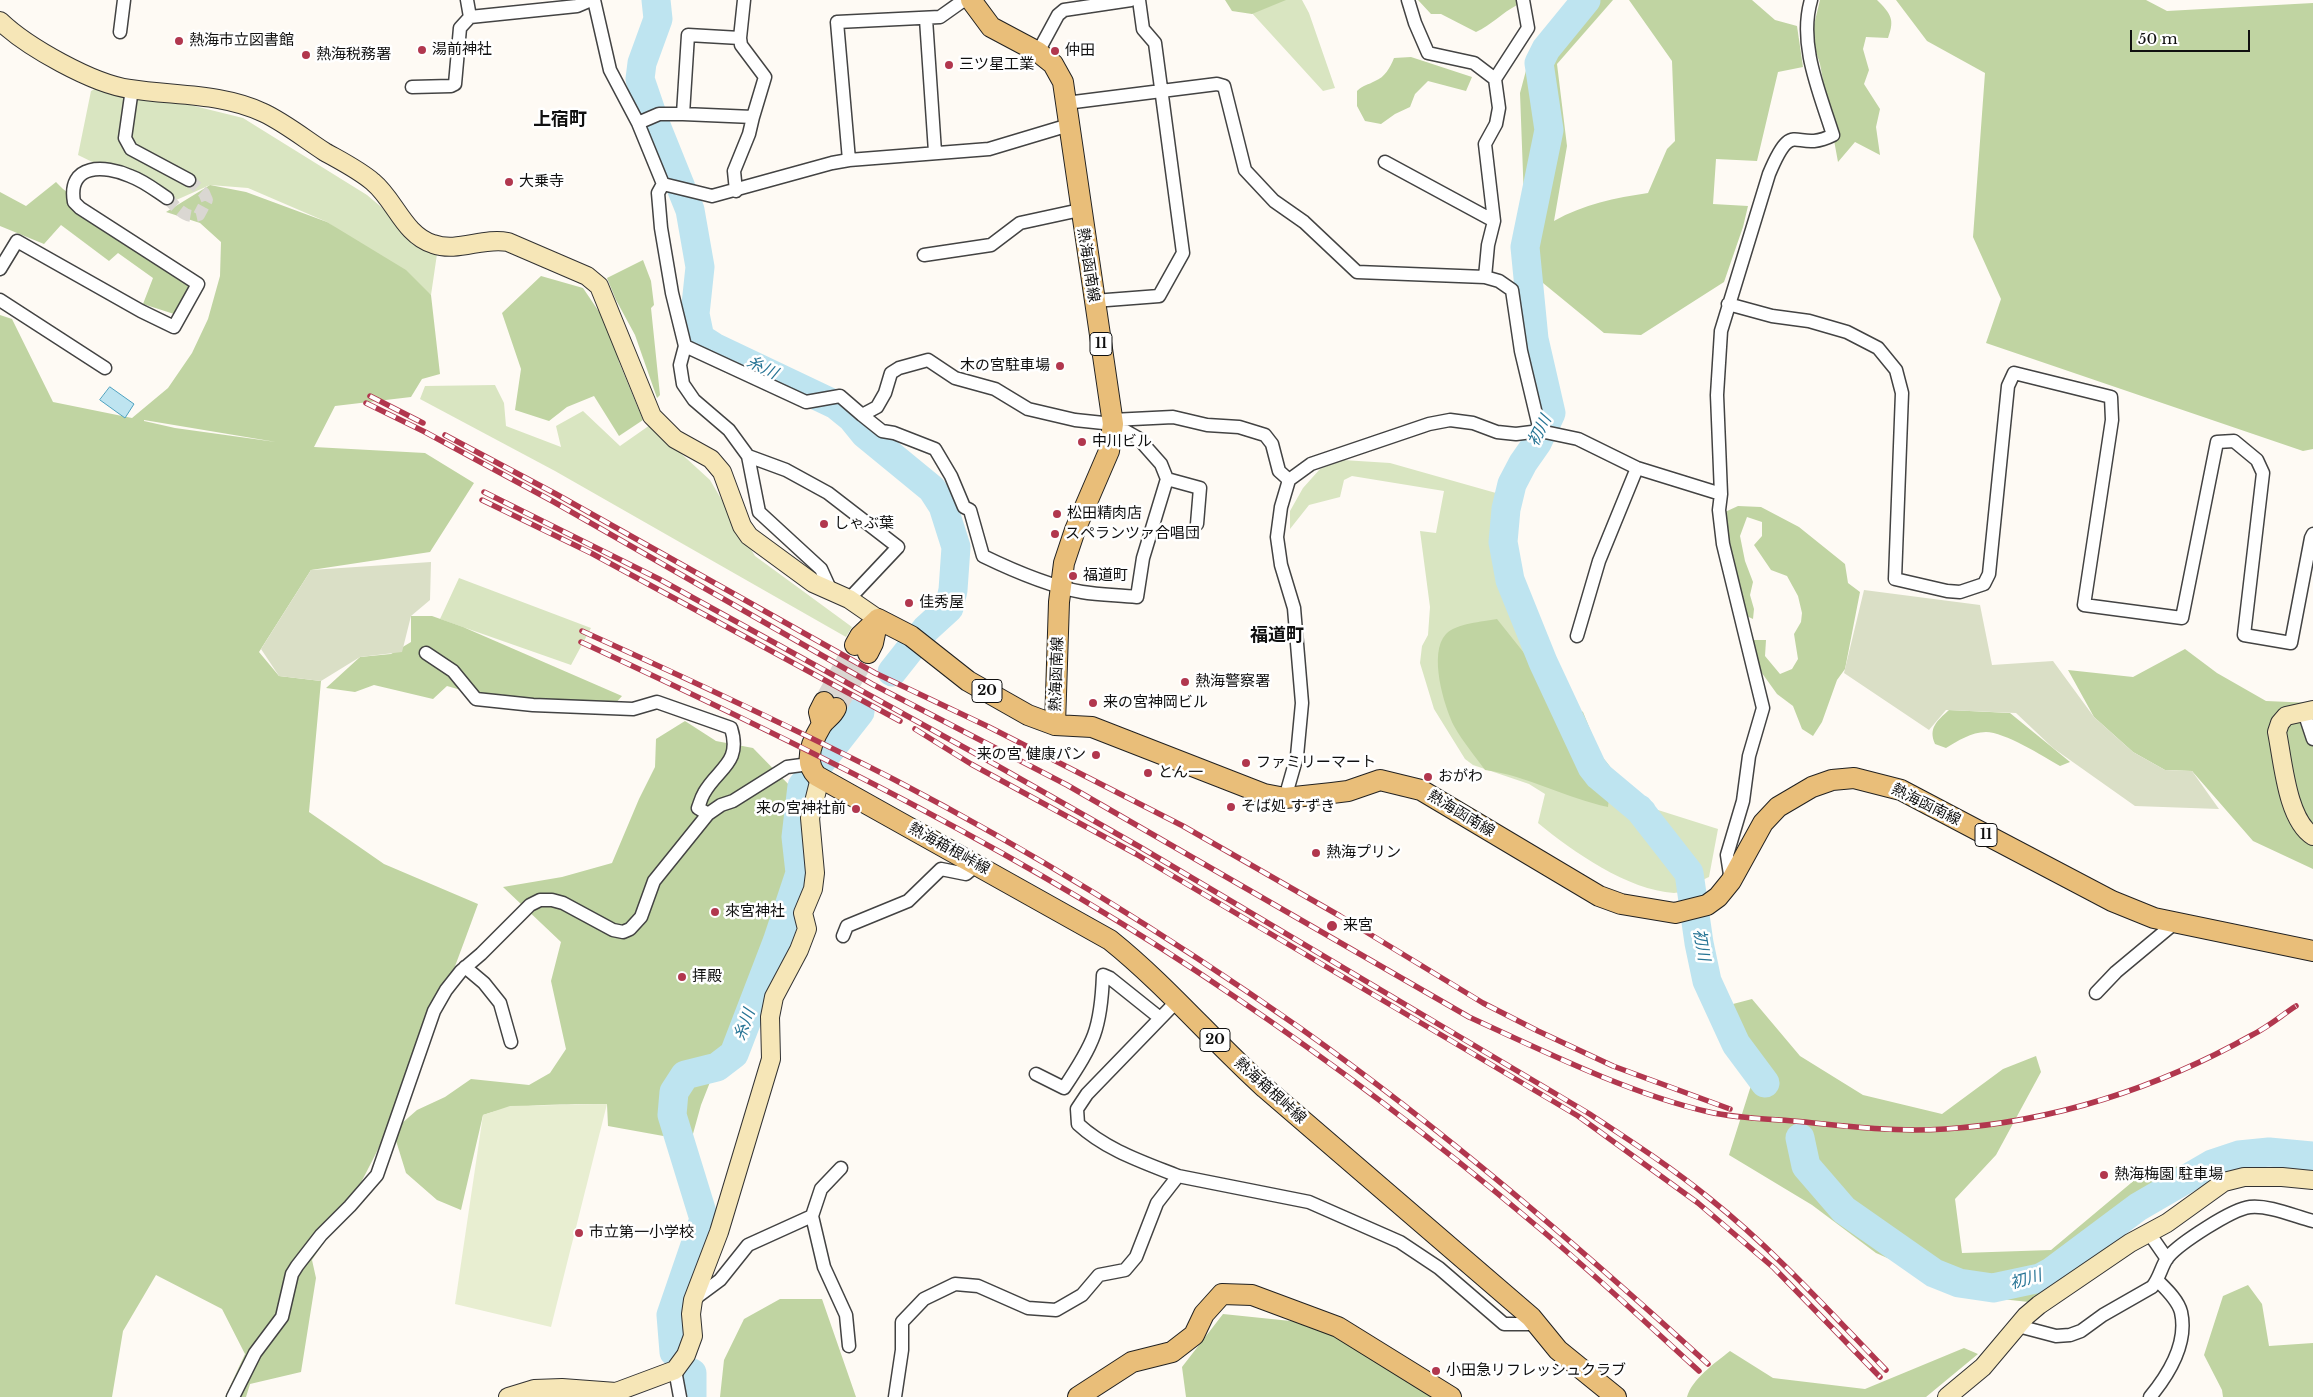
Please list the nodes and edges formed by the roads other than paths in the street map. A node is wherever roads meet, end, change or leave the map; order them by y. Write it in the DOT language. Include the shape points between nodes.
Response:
graph roads {
  1 [pos="124,0"];
  2 [pos="467,0"];
  3 [pos="592,0"];
  4 [pos="744,0"];
  5 [pos="964,0"];
  6 [pos="971,0"];
  7 [pos="1131,0"];
  8 [pos="1139,0"];
  9 [pos="1408,0"];
  10 [pos="1523,0"];
  11 [pos="1808,2"];
  12 [pos="470,17"];
  13 [pos="926,19"];
  14 [pos="0,21"];
  15 [pos="120,32"];
  16 [pos="740,38"];
  17 [pos="1038,52"];
  18 [pos="1495,79"];
  19 [pos="412,88"];
  20 [pos="132,89"];
  21 [pos="1161,91"];
  22 [pos="1066,103"];
  23 [pos="683,114"];
  24 [pos="753,117"];
  25 [pos="638,123"];
  26 [pos="1069,125"];
  27 [pos="935,152"];
  28 [pos="848,160"];
  29 [pos="1385,162"];
  30 [pos="189,180"];
  31 [pos="668,185"];
  32 [pos="736,191"];
  33 [pos="167,198"];
  34 [pos="1080,210"];
  35 [pos="1494,222"];
  36 [pos="924,255"];
  37 [pos="0,269"];
  38 [pos="1485,277"];
  39 [pos="0,300"];
  40 [pos="1094,300"];
  41 [pos="1728,304"];
  42 [pos="685,346"];
  43 [pos="105,368"];
  44 [pos="862,415"];
  45 [pos="1112,422"];
  46 [pos="1540,431"];
  47 [pos="748,456"];
  48 [pos="1637,468"];
  49 [pos="1167,480"];
  50 [pos="1289,480"];
  51 [pos="1721,494"];
  52 [pos="1198,524"];
  53 [pos="2313,534"];
  54 [pos="1061,587"];
  55 [pos="831,591"];
  56 [pos="849,599"];
  57 [pos="878,619"];
  58 [pos="1577,636"];
  59 [pos="861,649"];
  60 [pos="426,653"];
  61 [pos="830,705"];
  62 [pos="2308,711"];
  63 [pos="1056,725"];
  64 [pos="2313,739"];
  65 [pos="814,771"];
  66 [pos="1285,798"];
  67 [pos="708,814"];
  68 [pos="2313,836"];
  69 [pos="978,864"];
  70 [pos="1731,881"];
  71 [pos="2176,922"];
  72 [pos="843,936"];
  73 [pos="2313,951"];
  74 [pos="465,967"];
  75 [pos="2096,994"];
  76 [pos="1176,1001"];
  77 [pos="1160,1018"];
  78 [pos="511,1042"];
  79 [pos="1036,1074"];
  80 [pos="841,1168"];
  81 [pos="1178,1176"];
  82 [pos="2313,1180"];
  83 [pos="812,1216"];
  84 [pos="2313,1221"];
  85 [pos="2149,1233"];
  86 [pos="2167,1258"];
  87 [pos="2158,1281"];
  88 [pos="693,1300"];
  89 [pos="1537,1324"];
  90 [pos="2018,1326"];
  91 [pos="849,1346"];
  92 [pos="675,1370"];
  93 [pos="232,1397"];
  94 [pos="508,1397"];
  95 [pos="680,1397"];
  96 [pos="895,1397"];
  97 [pos="1078,1397"];
  98 [pos="1451,1397"];
  99 [pos="1616,1397"];
  100 [pos="1947,1397"];
  101 [pos="2150,1397"];
  1 -- 15 [label="street"];
  2 -- 12 [label="street"];
  3 -- 12 [label="street" via="577,6"];
  3 -- 25 [label="street" via="610,70"];
  4 -- 16 [label="street"];
  5 -- 13 [label="street" via="940,17"];
  6 -- 17 [label="main road, 熱海函南線 / 11" via="991,27"];
  7 -- 17 [label="street" via="1064,10"];
  8 -- 21 [label="street" via="1143,28 1155,43"];
  9 -- 18 [label="street" via="1428,53 1474,63"];
  10 -- 18 [label="street" via="1528,28"];
  11 -- 41 [label="street" via="1807,39 1813,71 1833,135 1812,141 1794,138 1779,150 1768,174"];
  12 -- 19 [label="street" via="460,28 454,84"];
  13 -- 27 [label="street"];
  13 -- 28 [label="street" via="837,22"];
  14 -- 20 [label="street" via="35,49 110,85"];
  16 -- 23 [label="street" via="688,35"];
  16 -- 24 [label="street" via="741,45 765,76"];
  17 -- 22 [label="main road, 熱海函南線 / 11" via="1053,64 1063,82"];
  18 -- 35 [label="street" via="1499,108 1496,124 1484,144"];
  20 -- 30 [label="street" via="125,138 130,149"];
  20 -- 55 [label="street" via="227,101 264,113 374,182 410,228 432,244 461,246 498,240 587,276 598,286 609,308 652,416 675,439 711,459 722,472 742,526 749,536 812,583"];
  21 -- 22 [label="street"];
  21 -- 38 [label="street" via="1217,84 1224,86 1245,170 1274,201 1304,222 1357,272"];
  21 -- 40 [label="street" via="1183,253 1159,296"];
  22 -- 26 [label="main road, 熱海函南線 / 11"];
  23 -- 24 [label="street"];
  23 -- 25 [label="street" via="658,114"];
  24 -- 32 [label="street" via="734,171"];
  25 -- 31 [label="street"];
  26 -- 27 [label="street" via="989,149"];
  26 -- 34 [label="main road, 熱海函南線 / 11"];
  27 -- 28 [label="street"];
  28 -- 32 [label="street"];
  29 -- 35 [label="street"];
  31 -- 32 [label="street" via="712,196"];
  31 -- 42 [label="street" via="658,193 661,228"];
  33 -- 37 [label="street" via="132,176 103,169 78,175 74,184 74,202 80,208 198,284 174,327 141,312 17,241"];
  34 -- 36 [label="street" via="1020,223 991,245"];
  34 -- 40 [label="main road, 熱海函南線 / 11"];
  35 -- 38 [label="street"];
  38 -- 46 [label="street" via="1499,280 1512,290 1521,351"];
  39 -- 43 [label="street"];
  40 -- 45 [label="main road, 熱海函南線 / 11"];
  41 -- 51 [label="street" via="1721,331 1716,395"];
  41 -- 53 [label="street" via="1848,332 1878,348 1896,370 1902,393 1895,580 1960,592 1984,584 1989,574 2008,386 2014,373 2111,397 2112,420 2084,605 2182,618 2217,442 2234,441 2257,460 2263,472 2244,636 2291,643"];
  42 -- 44 [label="street" via="806,402 840,396"];
  42 -- 47 [label="street" via="680,365 687,392 729,430"];
  44 -- 45 [label="street" via="876,406 885,393 891,373 928,360 955,378 995,389 1028,409 1075,420"];
  44 -- 54 [label="street" via="882,431 935,449 964,507 970,510 983,556"];
  45 -- 49 [label="street" via="1138,438 1161,464"];
  45 -- 50 [label="street" via="1173,417 1207,426 1239,427 1265,435 1272,444 1279,471"];
  45 -- 54 [label="main road, 熱海函南線 / 11" via="1109,451 1075,530 1064,563"];
  46 -- 48 [label="street" via="1578,439"];
  46 -- 50 [label="street" via="1496,432 1473,423 1450,420 1429,424 1311,464"];
  47 -- 55 [label="street" via="759,512 821,569"];
  47 -- 56 [label="street" via="786,470 828,493 898,547"];
  48 -- 51 [label="street"];
  48 -- 58 [label="street" via="1599,561"];
  49 -- 52 [label="street" via="1200,488"];
  49 -- 54 [label="street" via="1142,558 1137,597"];
  50 -- 66 [label="street" via="1277,537 1281,565 1294,608 1302,703 1297,756"];
  51 -- 70 [label="street" via="1719,510 1723,544 1762,708 1748,756 1743,801 1727,855"];
  54 -- 63 [label="main road, 熱海函南線 / 11"];
  55 -- 56 [label="street"];
  56 -- 57 [label="street"];
  57 -- 59 [label="main road" via="860,636"];
  57 -- 63 [label="main road, 20" via="918,641 968,681 1028,715"];
  60 -- 67 [label="street" via="452,671 476,699 633,709 657,702 731,728 735,741 732,756 704,793 698,808"];
  61 -- 65 [label="main road" via="818,712 822,724 810,752"];
  62 -- 64 [label="street"];
  62 -- 68 [label="street" via="2286,716 2278,732 2294,814"];
  63 -- 66 [label="main road, 熱海函南線 / 11" via="1092,726 1264,794"];
  65 -- 67 [label="street" via="787,766 734,802 721,805"];
  65 -- 69 [label="main road, 熱海箱根峠線 / 20"];
  65 -- 88 [label="street" via="810,818 815,873 813,889 803,913 806,929 799,950 774,997 770,1017 771,1059 719,1232"];
  66 -- 70 [label="main road, 熱海函南線 / 11" via="1348,791 1380,780 1422,790 1599,896 1621,904 1675,913 1707,905"];
  67 -- 74 [label="street" via="654,881 641,917 630,929 623,932 613,930 563,903 540,900 530,905"];
  69 -- 72 [label="street" via="966,874 941,869 908,901 847,926"];
  69 -- 76 [label="main road, 熱海箱根峠線 / 20" via="1110,940 1144,967"];
  70 -- 71 [label="main road, 熱海函南線 / 11" via="1763,823 1778,807 1812,787 1832,780 1854,778 1901,790 2112,901 2154,918"];
  71 -- 73 [label="main road, 熱海函南線 / 11"];
  71 -- 75 [label="street" via="2116,972"];
  74 -- 78 [label="street" via="500,1003"];
  74 -- 93 [label="street" via="434,1011 377,1175 297,1266 292,1274 282,1317 255,1353"];
  76 -- 77 [label="street"];
  76 -- 89 [label="main road, 熱海箱根峠線 / 20" via="1265,1088"];
  77 -- 79 [label="street" via="1103,974 1102,1007 1096,1033 1064,1088"];
  77 -- 81 [label="street" via="1087,1094 1077,1110 1078,1124 1088,1134 1124,1154"];
  80 -- 83 [label="street" via="821,1189"];
  81 -- 89 [label="street" via="1309,1202 1400,1242 1440,1268 1504,1324"];
  81 -- 96 [label="street" via="1157,1203 1136,1257 1125,1270 1099,1275 1082,1295 1056,1310 1028,1308 978,1286 955,1284 924,1300 902,1322 902,1350"];
  82 -- 85 [label="street" via="2244,1177 2224,1182"];
  83 -- 88 [label="street" via="748,1245 720,1280"];
  83 -- 91 [label="street" via="824,1267 846,1315"];
  84 -- 86 [label="street" via="2265,1208 2238,1210 2202,1231"];
  85 -- 86 [label="street"];
  85 -- 90 [label="street" via="2039,1305"];
  86 -- 87 [label="street"];
  87 -- 90 [label="street" via="2070,1336 2056,1336"];
  87 -- 101 [label="street" via="2181,1311 2182,1329 2170,1369"];
  88 -- 92 [label="street" via="693,1336 686,1355"];
  89 -- 99 [label="main road, 熱海箱根峠線 / 20" via="1558,1350"];
  90 -- 100 [label="street" via="1983,1367"];
  92 -- 94 [label="street" via="616,1392 534,1389"];
  92 -- 95 [label="street"];
  97 -- 98 [label="main road" via="1132,1362 1172,1352 1194,1335 1204,1314 1222,1294 1234,1294 1252,1295 1338,1326"];
}
